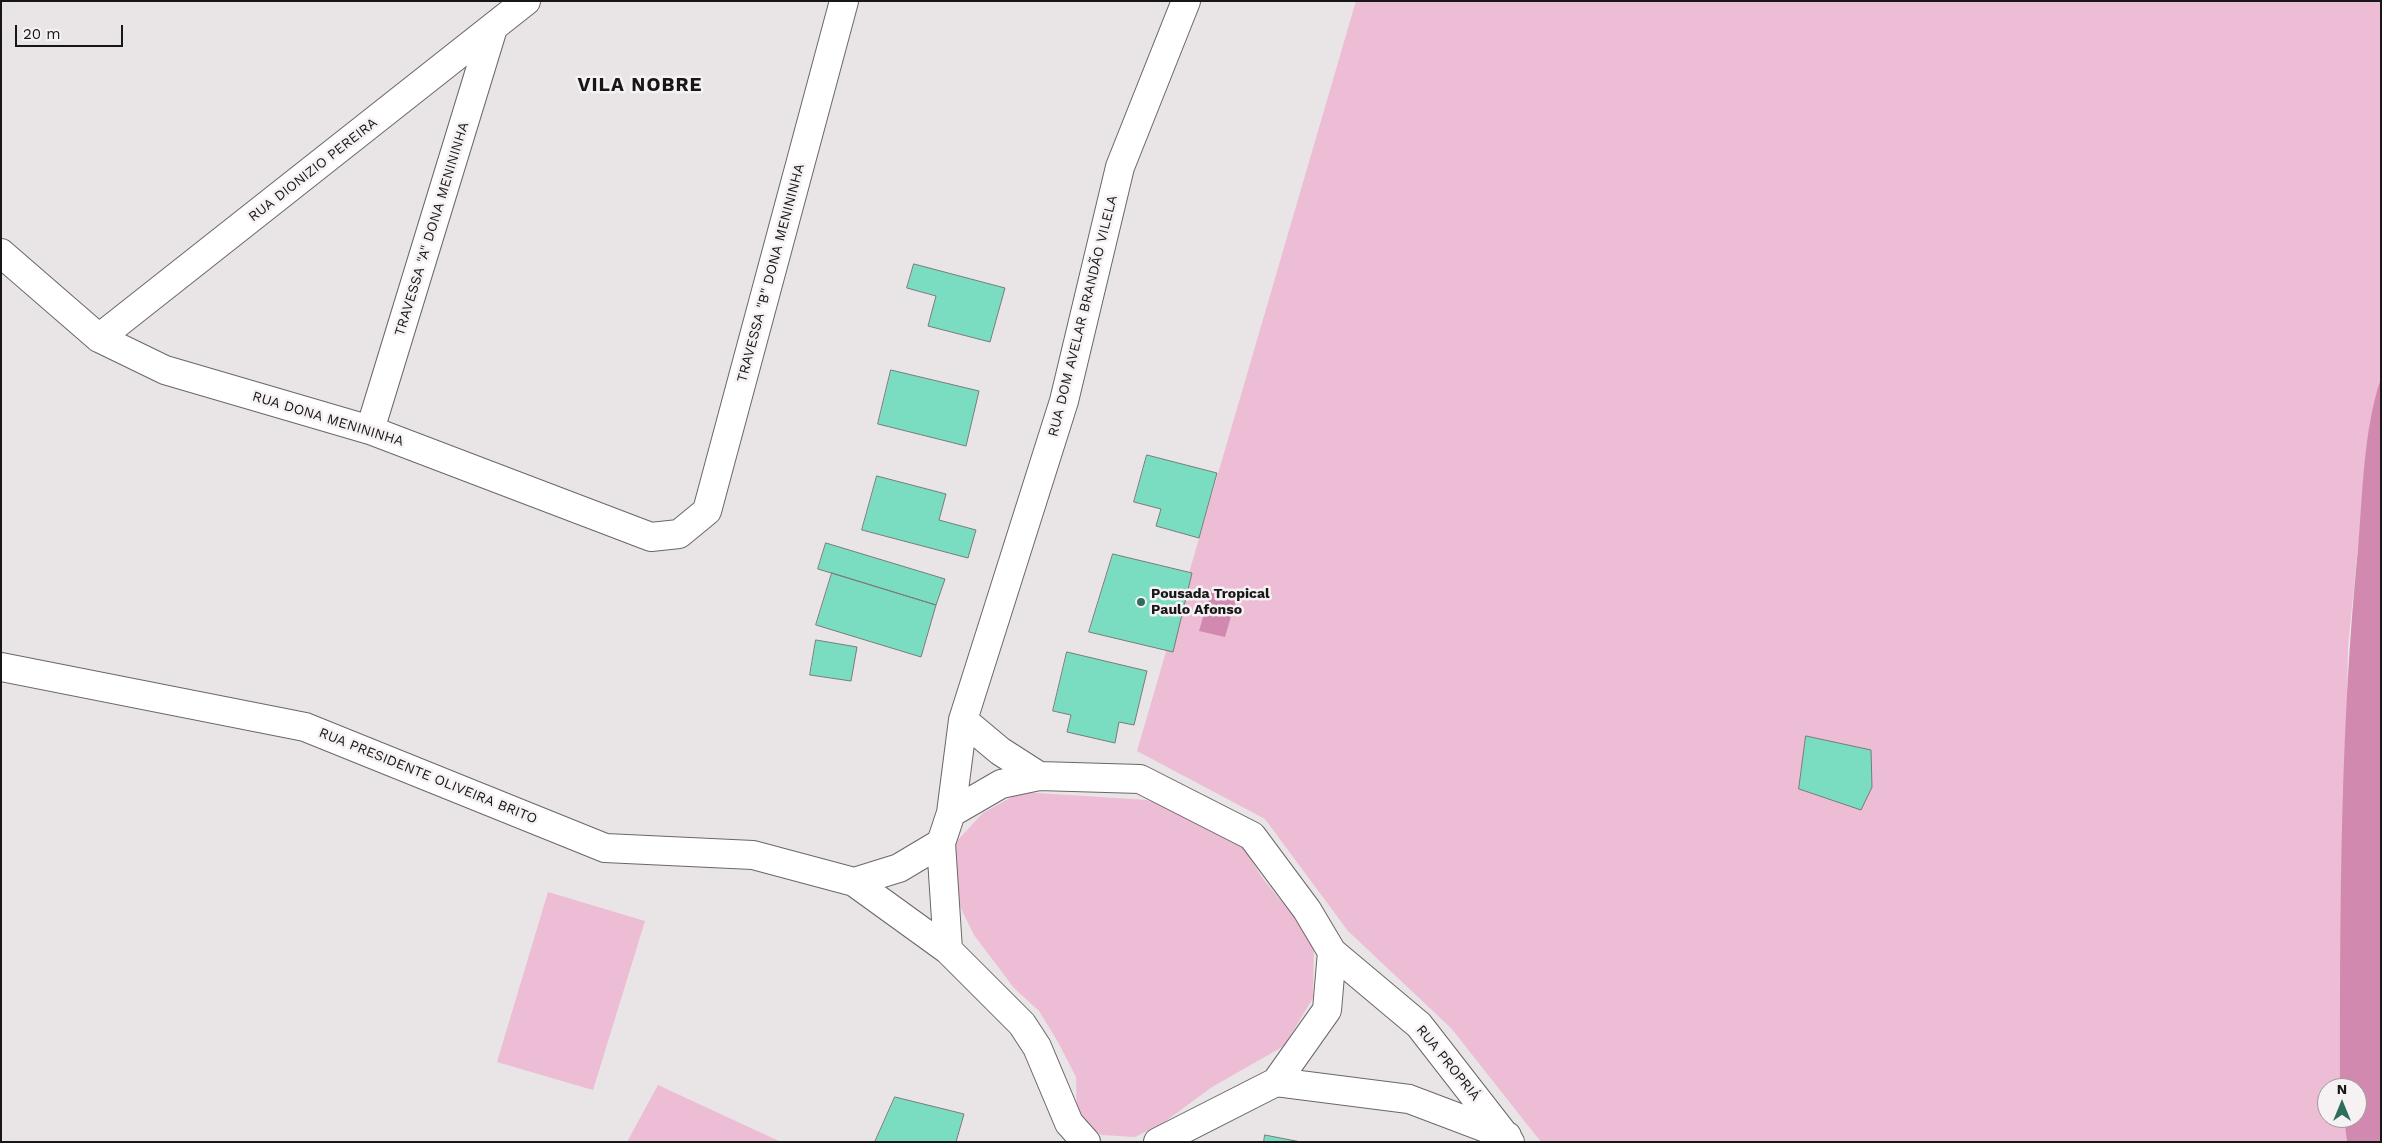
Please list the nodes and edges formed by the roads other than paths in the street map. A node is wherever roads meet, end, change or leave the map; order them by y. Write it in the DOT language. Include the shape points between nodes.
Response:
graph roads {
  1 [pos="526,1"];
  2 [pos="844,1"];
  3 [pos="1186,1"];
  4 [pos="493,28"];
  5 [pos="1,253"];
  6 [pos="99,338"];
  7 [pos="370,430"];
  8 [pos="680,534"];
  9 [pos="1,667"];
  10 [pos="962,720"];
  11 [pos="1039,776"];
  12 [pos="951,813"];
  13 [pos="941,843"];
  14 [pos="854,882"];
  15 [pos="948,950"];
  16 [pos="1332,952"];
  17 [pos="1276,1082"];
  18 [pos="1071,1135"];
  19 [pos="1509,1139"];
  20 [pos="1158,1142"];
  1 -- 4 [label="street, RUA DIONIZIO PEREIRA"];
  2 -- 8 [label="street, TRAVESSA \"B\" DONA MENININHA" via="707,511"];
  3 -- 10 [label="street, RUA DOM AVELAR BRANDÃO VILELA" via="1120,167 1064,401"];
  4 -- 6 [label="street, RUA DIONIZIO PEREIRA"];
  4 -- 7 [label="street, TRAVESSA \"A\" DONA MENININHA"];
  5 -- 6 [label="street, RUA DONA MENININHA"];
  6 -- 7 [label="street, RUA DONA MENININHA" via="166,370"];
  7 -- 8 [label="street, RUA DONA MENININHA" via="651,537"];
  9 -- 14 [label="street, RUA PRESIDENTE OLIVEIRA BRITO" via="305,727 605,848 754,855"];
  10 -- 11 [label="street"];
  10 -- 12 [label="street, RUA DOM AVELAR BRANDÃO VILELA"];
  11 -- 12 [label="street" via="1001,784"];
  11 -- 16 [label="street" via="1140,779 1252,836 1307,910"];
  12 -- 13 [label="street"];
  13 -- 14 [label="street" via="899,868"];
  13 -- 15 [label="street"];
  14 -- 15 [label="street, RUA PRESIDENTE OLIVEIRA BRITO"];
  15 -- 18 [label="street, RUA PRESIDENTE OLIVEIRA BRITO" via="1022,1024 1037,1047"];
  16 -- 17 [label="street" via="1327,1010"];
  16 -- 19 [label="street, RUA PROPRIÁ" via="1418,1025"];
  17 -- 19 [label="street" via="1409,1099"];
  17 -- 20 [label="street"];
}
